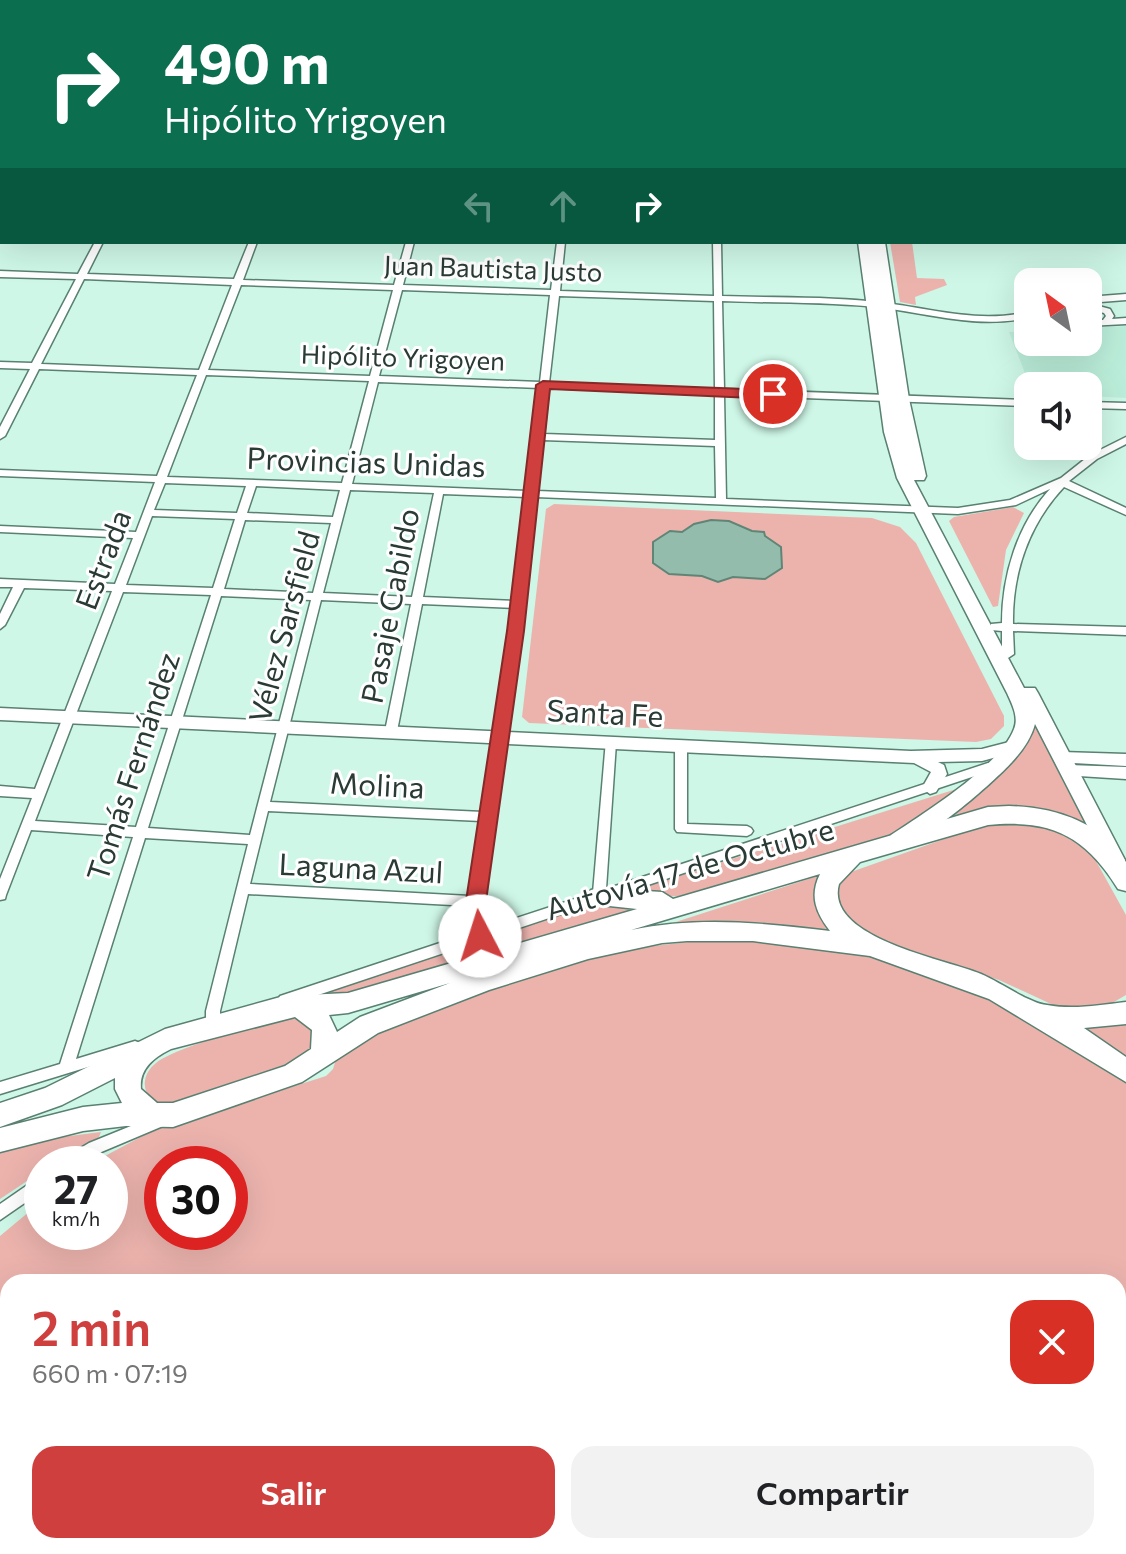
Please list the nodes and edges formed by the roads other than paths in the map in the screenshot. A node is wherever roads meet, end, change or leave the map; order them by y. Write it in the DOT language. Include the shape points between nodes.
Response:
graph roads {
  1 [pos="98,244"];
  2 [pos="252,244"];
  3 [pos="409,244"];
  4 [pos="561,244"];
  5 [pos="717,244"];
  6 [pos="866,244"];
  7 [pos="878,244"];
  8 [pos="0,274"];
  9 [pos="81,277"];
  10 [pos="235,282"];
  11 [pos="398,288"];
  12 [pos="554,292"];
  13 [pos="1126,297"];
  14 [pos="716,298"];
  15 [pos="1102,301"];
  16 [pos="1126,305"];
  17 [pos="1102,306"];
  18 [pos="1102,307"];
  19 [pos="884,309"];
  20 [pos="1126,321"];
  21 [pos="1102,322"];
  22 [pos="1106,322"];
  23 [pos="1014,323"];
  24 [pos="0,365"];
  25 [pos="36,367"];
  26 [pos="201,374"];
  27 [pos="374,380"];
  28 [pos="543,385"];
  29 [pos="717,392"];
  30 [pos="894,398"];
  31 [pos="1014,402"];
  32 [pos="1102,405"];
  33 [pos="1126,406"];
  34 [pos="0,436"];
  35 [pos="539,437"];
  36 [pos="1126,440"];
  37 [pos="719,443"];
  38 [pos="0,473"];
  39 [pos="160,479"];
  40 [pos="1060,481"];
  41 [pos="252,483"];
  42 [pos="347,486"];
  43 [pos="439,491"];
  44 [pos="532,494"];
  45 [pos="721,501"];
  46 [pos="1012,503"];
  47 [pos="928,510"];
  48 [pos="1126,512"];
  49 [pos="147,513"];
  50 [pos="241,517"];
  51 [pos="1031,519"];
  52 [pos="338,520"];
  53 [pos="0,529"];
  54 [pos="139,535"];
  55 [pos="0,583"];
  56 [pos="20,584"];
  57 [pos="119,588"];
  58 [pos="218,592"];
  59 [pos="318,596"];
  60 [pos="417,601"];
  61 [pos="519,605"];
  62 [pos="0,625"];
  63 [pos="1000,627"];
  64 [pos="1126,631"];
  65 [pos="0,714"];
  66 [pos="69,717"];
  67 [pos="176,722"];
  68 [pos="283,726"];
  69 [pos="391,731"];
  70 [pos="501,736"];
  71 [pos="610,743"];
  72 [pos="681,746"];
  73 [pos="1013,747"];
  74 [pos="911,757"];
  75 [pos="1126,760"];
  76 [pos="1066,765"];
  77 [pos="992,766"];
  78 [pos="1126,773"];
  79 [pos="930,788"];
  80 [pos="0,791"];
  81 [pos="39,794"];
  82 [pos="264,806"];
  83 [pos="488,817"];
  84 [pos="28,825"];
  85 [pos="747,831"];
  86 [pos="140,833"];
  87 [pos="255,840"];
  88 [pos="898,841"];
  89 [pos="857,856"];
  90 [pos="5,868"];
  91 [pos="1121,873"];
  92 [pos="242,889"];
  93 [pos="0,895"];
  94 [pos="599,897"];
  95 [pos="708,897"];
  96 [pos="476,901"];
  97 [pos="480,936"];
  98 [pos="870,946"];
  99 [pos="299,1006"];
  100 [pos="1126,1006"];
  101 [pos="1126,1013"];
  102 [pos="1042,1016"];
  103 [pos="240,1018"];
  104 [pos="1096,1018"];
  105 [pos="213,1026"];
  106 [pos="157,1044"];
  107 [pos="322,1055"];
  108 [pos="66,1067"];
  109 [pos="1126,1071"];
  110 [pos="0,1088"];
  111 [pos="0,1115"];
  112 [pos="165,1116"];
  113 [pos="0,1140"];
  114 [pos="98,1146"];
  115 [pos="24,1195"];
  116 [pos="0,1213"];
  1 -- 9 [label="street"];
  2 -- 10 [label="street, Estrada"];
  3 -- 11 [label="street, Vélez Sarsfield"];
  4 -- 12 [label="street"];
  5 -- 14 [label="street"];
  6 -- 19 [label="main road"];
  7 -- 19 [label="main road"];
  8 -- 9 [label="street, Juan Bautista Justo"];
  9 -- 10 [label="street, Juan Bautista Justo"];
  9 -- 25 [label="street"];
  10 -- 11 [label="street, Juan Bautista Justo"];
  10 -- 26 [label="street, Estrada"];
  11 -- 12 [label="street, Juan Bautista Justo"];
  11 -- 27 [label="street, Vélez Sarsfield"];
  12 -- 14 [label="street, Juan Bautista Justo"];
  12 -- 28 [label="street"];
  13 -- 15 [label="street"];
  14 -- 19 [label="street, Juan Bautista Justo"];
  14 -- 29 [label="street"];
  16 -- 17 [label="street"];
  18 -- 22 [label="street" via="1111,314"];
  19 -- 23 [label="street, Juan Bautista Justo"];
  19 -- 30 [label="main road"];
  19 -- 30 [label="main road"];
  20 -- 22 [label="street"];
  21 -- 22 [label="street"];
  24 -- 25 [label="street, Hipólito Yrigoyen"];
  25 -- 26 [label="street, Hipólito Yrigoyen"];
  25 -- 34 [label="street"];
  26 -- 27 [label="street, Hipólito Yrigoyen"];
  26 -- 39 [label="street, Estrada"];
  27 -- 28 [label="street, Hipólito Yrigoyen"];
  27 -- 42 [label="street, Vélez Sarsfield"];
  28 -- 29 [label="street, Hipólito Yrigoyen"];
  28 -- 35 [label="street"];
  29 -- 30 [label="street, Hipólito Yrigoyen"];
  29 -- 37 [label="street"];
  30 -- 31 [label="street, Hipólito Yrigoyen"];
  30 -- 47 [label="main road"];
  32 -- 33 [label="street"];
  35 -- 37 [label="street"];
  35 -- 44 [label="street"];
  36 -- 40 [label="street"];
  37 -- 45 [label="street"];
  38 -- 39 [label="street, Provincias Unidas"];
  39 -- 41 [label="street, Provincias Unidas"];
  39 -- 49 [label="street, Estrada"];
  40 -- 46 [label="street, Provincias Unidas"];
  40 -- 48 [label="street"];
  40 -- 51 [label="street"];
  41 -- 42 [label="street, Provincias Unidas"];
  41 -- 50 [label="street, Tomás Fernández"];
  42 -- 43 [label="street, Provincias Unidas"];
  42 -- 52 [label="street, Vélez Sarsfield"];
  43 -- 44 [label="street, Provincias Unidas"];
  43 -- 60 [label="street, Pasaje Cabildo"];
  44 -- 45 [label="street, Provincias Unidas"];
  44 -- 61 [label="street"];
  45 -- 47 [label="street, Provincias Unidas"];
  46 -- 47 [label="street, Provincias Unidas"];
  46 -- 51 [label="street" via="1028,509"];
  47 -- 63 [label="main road"];
  47 -- 73 [label="main road" via="1024,708 1025,727"];
  49 -- 50 [label="street"];
  49 -- 54 [label="street, Estrada"];
  50 -- 52 [label="street"];
  50 -- 58 [label="street, Tomás Fernández"];
  51 -- 63 [label="street" via="1014,563"];
  52 -- 59 [label="street, Vélez Sarsfield"];
  53 -- 54 [label="street"];
  54 -- 57 [label="street, Estrada"];
  55 -- 56 [label="street"];
  56 -- 57 [label="street"];
  56 -- 62 [label="street"];
  57 -- 58 [label="street"];
  57 -- 66 [label="street, Estrada"];
  58 -- 59 [label="street"];
  58 -- 67 [label="street, Tomás Fernández"];
  59 -- 60 [label="street"];
  59 -- 68 [label="street, Vélez Sarsfield"];
  60 -- 61 [label="street"];
  60 -- 69 [label="street, Pasaje Cabildo"];
  61 -- 70 [label="street"];
  63 -- 64 [label="street"];
  63 -- 76 [label="main road" via="1008,654"];
  65 -- 66 [label="street, Santa Fe"];
  66 -- 67 [label="street, Santa Fe"];
  66 -- 81 [label="street, Estrada"];
  67 -- 68 [label="street, Santa Fe"];
  67 -- 86 [label="street, Tomás Fernández"];
  68 -- 69 [label="street, Santa Fe"];
  68 -- 82 [label="street, Vélez Sarsfield"];
  69 -- 70 [label="street, Santa Fe"];
  70 -- 71 [label="street, Santa Fe"];
  70 -- 83 [label="street"];
  71 -- 72 [label="street, Santa Fe"];
  71 -- 94 [label="street"];
  72 -- 74 [label="street, Santa Fe"];
  72 -- 85 [label="street" via="681,829"];
  73 -- 74 [label="street, Santa Fe" via="982,755"];
  73 -- 77 [label="main road"];
  74 -- 79 [label="street" via="938,769"];
  75 -- 76 [label="street"];
  76 -- 78 [label="street"];
  76 -- 91 [label="main road"];
  77 -- 79 [label="street"];
  77 -- 88 [label="main road"];
  79 -- 94 [label="street"];
  80 -- 81 [label="street"];
  81 -- 84 [label="street, Estrada"];
  82 -- 83 [label="street, Molina"];
  82 -- 87 [label="street, Vélez Sarsfield"];
  83 -- 96 [label="street"];
  84 -- 86 [label="street"];
  84 -- 90 [label="street, Estrada"];
  86 -- 87 [label="street"];
  86 -- 108 [label="street, Tomás Fernández"];
  87 -- 92 [label="street, Vélez Sarsfield"];
  88 -- 89 [label="highway, Autovía 17 de Octubre"];
  88 -- 91 [label="highway, Autovía 17 de Octubre" via="968,820 1025,812 1068,825 1094,843"];
  89 -- 95 [label="highway, Autovía 17 de Octubre"];
  89 -- 98 [label="highway" via="834,872 824,892 826,906 850,935"];
  90 -- 93 [label="street, Estrada"];
  92 -- 96 [label="street, Laguna Azul"];
  92 -- 105 [label="street, Vélez Sarsfield"];
  94 -- 95 [label="highway"];
  94 -- 97 [label="street"];
  95 -- 99 [label="highway, Autovía 17 de Octubre" via="348,1003"];
  96 -- 97 [label="street"];
  97 -- 103 [label="street"];
  98 -- 102 [label="highway, Autovía 17 de Octubre" via="957,975"];
  98 -- 107 [label="highway, Autovía 17 de Octubre" via="753,931 638,937 484,981 369,1025"];
  99 -- 103 [label="highway, Autovía 17 de Octubre"];
  99 -- 107 [label="highway" via="323,1024"];
  100 -- 104 [label="highway"];
  101 -- 104 [label="highway"];
  102 -- 104 [label="highway"];
  102 -- 109 [label="highway, Autovía 17 de Octubre"];
  103 -- 105 [label="highway, Autovía 17 de Octubre"];
  105 -- 106 [label="highway, Autovía 17 de Octubre"];
  106 -- 108 [label="street"];
  106 -- 111 [label="highway, Autovía 17 de Octubre" via="53,1097"];
  106 -- 112 [label="highway" via="128,1072 127,1086 136,1103"];
  107 -- 112 [label="highway, Autovía 17 de Octubre" via="293,1074"];
  108 -- 110 [label="street"];
  112 -- 113 [label="highway, Autovía 17 de Octubre" via="83,1119"];
  112 -- 114 [label="street"];
  115 -- 116 [label="street"];
}
